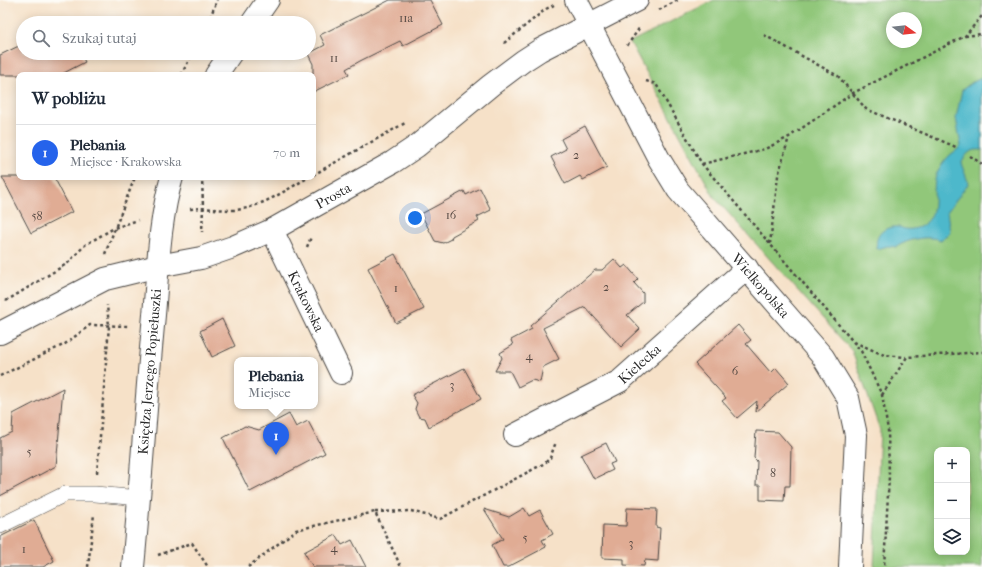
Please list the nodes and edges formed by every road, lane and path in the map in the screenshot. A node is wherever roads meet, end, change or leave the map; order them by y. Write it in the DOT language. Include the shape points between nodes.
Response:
graph roads {
  1 [pos="217,0"];
  2 [pos="637,0"];
  3 [pos="567,1"];
  4 [pos="211,16"];
  5 [pos="982,16"];
  6 [pos="589,26"];
  7 [pos="982,34"];
  8 [pos="764,35"];
  9 [pos="965,36"];
  10 [pos="503,44"];
  11 [pos="189,60"];
  12 [pos="226,60"];
  13 [pos="183,72"];
  14 [pos="218,72"];
  15 [pos="853,93"];
  16 [pos="408,121"];
  17 [pos="789,137"];
  18 [pos="956,147"];
  19 [pos="970,156"];
  20 [pos="702,164"];
  21 [pos="982,164"];
  22 [pos="316,173"];
  23 [pos="134,180"];
  24 [pos="171,180"];
  25 [pos="202,180"];
  26 [pos="128,194"];
  27 [pos="272,230"];
  28 [pos="311,236"];
  29 [pos="770,244"];
  30 [pos="201,258"];
  31 [pos="288,264"];
  32 [pos="158,266"];
  33 [pos="747,268"];
  34 [pos="0,333"];
  35 [pos="852,341"];
  36 [pos="982,352"];
  37 [pos="907,357"];
  38 [pos="341,374"];
  39 [pos="0,376"];
  40 [pos="882,395"];
  41 [pos="515,435"];
  42 [pos="556,439"];
  43 [pos="95,494"];
  44 [pos="140,498"];
  45 [pos="375,512"];
  46 [pos="0,526"];
  47 [pos="165,552"];
  48 [pos="88,567"];
  49 [pos="133,567"];
  50 [pos="208,567"];
  51 [pos="248,567"];
  52 [pos="401,567"];
  53 [pos="850,567"];
  1 -- 4 [label="path"];
  2 -- 6 [label="street, Prosta"];
  3 -- 6 [label="street"];
  3 -- 10 [label="path" via="546,10"];
  5 -- 9 [label="path"];
  6 -- 27 [label="street, Prosta" via="523,61 417,146 393,162"];
  6 -- 33 [label="street, Wielkopolska" via="678,190"];
  7 -- 9 [label="path"];
  8 -- 15 [label="path" via="838,76"];
  9 -- 15 [label="path"];
  11 -- 13 [label="path"];
  12 -- 14 [label="street"];
  15 -- 17 [label="path"];
  15 -- 18 [label="path" via="866,109"];
  16 -- 22 [label="path"];
  17 -- 20 [label="path" via="765,149"];
  17 -- 29 [label="path" via="778,176"];
  19 -- 21 [label="path"];
  23 -- 26 [label="path"];
  24 -- 32 [label="street, Księdza Jerzego Popiełuszki" via="164,212"];
  25 -- 30 [label="path"];
  27 -- 30 [label="street, Prosta"];
  27 -- 31 [label="street, Krakowska"];
  28 -- 31 [label="path" via="304,256"];
  30 -- 32 [label="street, Prosta"];
  31 -- 38 [label="street, Krakowska"];
  32 -- 34 [label="street, Prosta" via="105,279"];
  32 -- 44 [label="street, Księdza Jerzego Popiełuszki"];
  33 -- 41 [label="street, Kielecka" via="620,380"];
  33 -- 53 [label="street, Wielkopolska" via="823,357 848,398 856,435"];
  35 -- 37 [label="path" via="884,355"];
  36 -- 37 [label="path"];
  37 -- 40 [label="path"];
  39 -- 43 [label="path" via="65,344 90,325 109,326"];
  42 -- 45 [label="path" via="550,458 545,463 440,519 411,511"];
  43 -- 44 [label="lane"];
  43 -- 46 [label="lane" via="65,494"];
  43 -- 48 [label="path"];
  44 -- 49 [label="street, Księdza Jerzego Popiełuszki"];
  45 -- 51 [label="path" via="296,530"];
  45 -- 52 [label="path"];
  47 -- 50 [label="path" via="192,543"];
}
